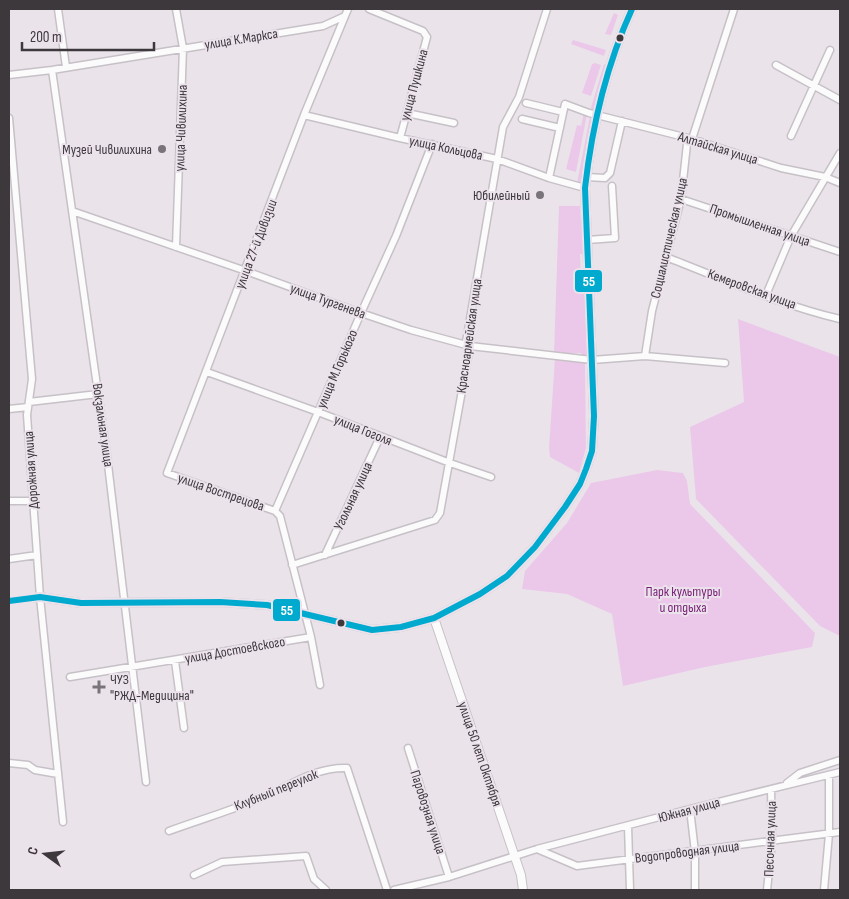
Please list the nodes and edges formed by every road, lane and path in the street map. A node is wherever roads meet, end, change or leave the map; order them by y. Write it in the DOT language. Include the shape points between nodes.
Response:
graph roads {
  1 [pos="58,9"];
  2 [pos="176,9"];
  3 [pos="348,9"];
  4 [pos="369,9"];
  5 [pos="547,9"];
  6 [pos="632,9"];
  7 [pos="734,9"];
  8 [pos="345,16"];
  9 [pos="183,48"];
  10 [pos="830,50"];
  11 [pos="776,65"];
  12 [pos="66,67"];
  13 [pos="52,70"];
  14 [pos="9,75"];
  15 [pos="815,85"];
  16 [pos="840,100"];
  17 [pos="526,103"];
  18 [pos="563,112"];
  19 [pos="407,113"];
  20 [pos="596,114"];
  21 [pos="304,115"];
  22 [pos="9,118"];
  23 [pos="522,119"];
  24 [pos="622,121"];
  25 [pos="454,123"];
  26 [pos="560,128"];
  27 [pos="791,136"];
  28 [pos="400,138"];
  29 [pos="692,140"];
  30 [pos="432,144"];
  31 [pos="840,153"];
  32 [pos="497,159"];
  33 [pos="586,177"];
  34 [pos="825,177"];
  35 [pos="549,178"];
  36 [pos="840,183"];
  37 [pos="612,186"];
  38 [pos="585,188"];
  39 [pos="681,198"];
  40 [pos="72,211"];
  41 [pos="791,236"];
  42 [pos="587,240"];
  43 [pos="176,247"];
  44 [pos="840,252"];
  45 [pos="666,257"];
  46 [pos="246,271"];
  47 [pos="766,295"];
  48 [pos="360,313"];
  49 [pos="840,319"];
  50 [pos="470,346"];
  51 [pos="645,356"];
  52 [pos="592,360"];
  53 [pos="725,364"];
  54 [pos="207,372"];
  55 [pos="98,394"];
  56 [pos="28,404"];
  57 [pos="9,408"];
  58 [pos="318,412"];
  59 [pos="380,437"];
  60 [pos="450,463"];
  61 [pos="167,473"];
  62 [pos="492,476"];
  63 [pos="9,501"];
  64 [pos="33,501"];
  65 [pos="275,510"];
  66 [pos="37,555"];
  67 [pos="325,555"];
  68 [pos="9,559"];
  69 [pos="292,565"];
  70 [pos="40,597"];
  71 [pos="9,601"];
  72 [pos="125,603"];
  73 [pos="305,614"];
  74 [pos="434,618"];
  75 [pos="311,637"];
  76 [pos="175,661"];
  77 [pos="133,666"];
  78 [pos="70,677"];
  79 [pos="320,685"];
  80 [pos="184,728"];
  81 [pos="408,748"];
  82 [pos="840,760"];
  83 [pos="9,763"];
  84 [pos="840,772"];
  85 [pos="58,774"];
  86 [pos="829,775"];
  87 [pos="146,782"];
  88 [pos="786,784"];
  89 [pos="771,788"];
  90 [pos="690,809"];
  91 [pos="63,822"];
  92 [pos="628,826"];
  93 [pos="169,831"];
  94 [pos="840,832"];
  95 [pos="829,834"];
  96 [pos="772,841"];
  97 [pos="537,849"];
  98 [pos="695,852"];
  99 [pos="514,856"];
  100 [pos="630,860"];
  101 [pos="194,876"];
  102 [pos="449,877"];
  103 [pos="326,890"];
  104 [pos="387,890"];
  105 [pos="394,890"];
  106 [pos="523,890"];
  107 [pos="630,890"];
  108 [pos="695,890"];
  109 [pos="768,890"];
  110 [pos="824,890"];
  1 -- 12 [label="street"];
  2 -- 9 [label="street, улица Чивилихина"];
  3 -- 8 [label="street"];
  4 -- 19 [label="street, улица Пушкина" via="424,31 427,37"];
  5 -- 32 [label="street, Красноармейская улица" via="519,97 502,127"];
  6 -- 20 [label="main road" via="616,47"];
  7 -- 29 [label="street, Социалистическая улица"];
  8 -- 9 [label="street, улица К.Маркса" via="323,26"];
  8 -- 21 [label="street, улица 27-й Дивизии"];
  9 -- 12 [label="street, улица К.Маркса"];
  9 -- 43 [label="street, улица Чивилихина"];
  10 -- 15 [label="street"];
  11 -- 15 [label="street"];
  12 -- 13 [label="street, улица К.Маркса"];
  13 -- 14 [label="street, улица К.Маркса"];
  13 -- 40 [label="street, Вокзальная улица"];
  15 -- 16 [label="street"];
  15 -- 27 [label="street"];
  17 -- 18 [label="street"];
  18 -- 20 [label="street, Алтайская улица" via="565,104"];
  18 -- 26 [label="street"];
  19 -- 25 [label="street"];
  19 -- 28 [label="street, улица Пушкина"];
  20 -- 24 [label="street, Алтайская улица"];
  20 -- 33 [label="main road"];
  21 -- 28 [label="street, улица Кольцова"];
  21 -- 46 [label="street, улица 27-й Дивизии"];
  22 -- 56 [label="street, Дорожная улица" via="32,379"];
  23 -- 26 [label="street"];
  24 -- 29 [label="street, Алтайская улица"];
  24 -- 33 [label="street" via="610,173 605,178"];
  26 -- 35 [label="street"];
  28 -- 30 [label="street, улица Кольцова"];
  29 -- 34 [label="street, Алтайская улица" via="781,168"];
  29 -- 39 [label="street, Социалистическая улица" via="687,144"];
  30 -- 32 [label="street, улица Кольцова"];
  30 -- 48 [label="street, улица М.Горького" via="396,236"];
  31 -- 34 [label="street"];
  32 -- 35 [label="street, улица Кольцова"];
  32 -- 50 [label="street, Красноармейская улица" via="466,342"];
  33 -- 38 [label="main road"];
  34 -- 36 [label="street, Алтайская улица"];
  34 -- 41 [label="street"];
  35 -- 38 [label="street, улица Кольцова"];
  37 -- 42 [label="street" via="616,238"];
  38 -- 42 [label="main road"];
  39 -- 41 [label="street, Промышленная улица"];
  39 -- 45 [label="street, Социалистическая улица"];
  40 -- 43 [label="street, улица Тургенева"];
  40 -- 55 [label="street, Вокзальная улица"];
  41 -- 44 [label="street, Промышленная улица"];
  41 -- 47 [label="street"];
  42 -- 52 [label="main road"];
  43 -- 46 [label="street, улица Тургенева"];
  45 -- 47 [label="street, Кемеровская улица"];
  45 -- 51 [label="street, Социалистическая улица"];
  46 -- 48 [label="street, улица Тургенева"];
  46 -- 54 [label="street, улица 27-й Дивизии"];
  47 -- 49 [label="street, Кемеровская улица"];
  48 -- 50 [label="street, улица Тургенева"];
  48 -- 58 [label="street, улица М.Горького"];
  50 -- 52 [label="street, улица Тургенева"];
  50 -- 60 [label="street, Красноармейская улица"];
  51 -- 52 [label="street, улица Тургенева"];
  51 -- 53 [label="street, улица Тургенева"];
  52 -- 74 [label="main road" via="594,432 592,452 580,484 535,547 507,576"];
  54 -- 58 [label="street, улица Гоголя"];
  54 -- 61 [label="street, улица 27-й Дивизии"];
  55 -- 56 [label="street"];
  55 -- 72 [label="street, Вокзальная улица"];
  56 -- 57 [label="street"];
  56 -- 64 [label="street, Дорожная улица"];
  58 -- 59 [label="street, улица Гоголя"];
  58 -- 65 [label="street, улица М.Горького"];
  59 -- 60 [label="street, улица Гоголя"];
  59 -- 67 [label="street, Угольная улица"];
  60 -- 62 [label="street, улица Гоголя"];
  60 -- 67 [label="street, Красноармейская улица" via="440,513 435,520"];
  61 -- 65 [label="street, улица Вострецова"];
  63 -- 64 [label="street"];
  64 -- 66 [label="street, Дорожная улица"];
  65 -- 69 [label="street" via="280,516"];
  66 -- 68 [label="street"];
  66 -- 70 [label="street, Дорожная улица"];
  67 -- 69 [label="street, Красноармейская улица"];
  69 -- 73 [label="street"];
  70 -- 71 [label="street"];
  70 -- 72 [label="main road" via="81,603"];
  70 -- 85 [label="street, Дорожная улица"];
  72 -- 73 [label="main road" via="220,602 267,605"];
  72 -- 77 [label="street, Вокзальная улица"];
  73 -- 74 [label="main road" via="372,630 401,627"];
  73 -- 75 [label="street"];
  74 -- 99 [label="main road, улица 50 лет Октября"];
  75 -- 76 [label="street, улица Достоевского"];
  75 -- 79 [label="street"];
  76 -- 77 [label="street, улица Достоевского"];
  76 -- 80 [label="street"];
  77 -- 78 [label="street, улица Достоевского"];
  77 -- 87 [label="street, Вокзальная улица"];
  81 -- 102 [label="street, Паровозная улица"];
  82 -- 88 [label="street" via="800,773"];
  83 -- 85 [label="street"];
  84 -- 86 [label="street, Южная улица"];
  85 -- 91 [label="street, Дорожная улица"];
  86 -- 88 [label="street, Южная улица"];
  86 -- 95 [label="street"];
  88 -- 89 [label="street, Южная улица"];
  89 -- 90 [label="street, Южная улица"];
  89 -- 96 [label="street, Песочная улица"];
  90 -- 92 [label="street, Южная улица"];
  90 -- 98 [label="street"];
  92 -- 97 [label="street, Южная улица"];
  92 -- 100 [label="street"];
  93 -- 104 [label="street, Клубный переулок" via="268,795 305,776 333,767 347,768"];
  94 -- 95 [label="street, Водопроводная улица"];
  95 -- 96 [label="street, Водопроводная улица"];
  95 -- 110 [label="street"];
  96 -- 98 [label="street, Водопроводная улица"];
  96 -- 109 [label="street, Песочная улица"];
  97 -- 99 [label="street, Южная улица"];
  97 -- 100 [label="street, Водопроводная улица" via="578,866"];
  98 -- 100 [label="street, Водопроводная улица"];
  98 -- 108 [label="street"];
  99 -- 102 [label="street"];
  99 -- 106 [label="main road, улица 50 лет Октября"];
  100 -- 107 [label="street"];
  101 -- 103 [label="street" via="222,862 306,856 314,879"];
  102 -- 105 [label="street"];
}
